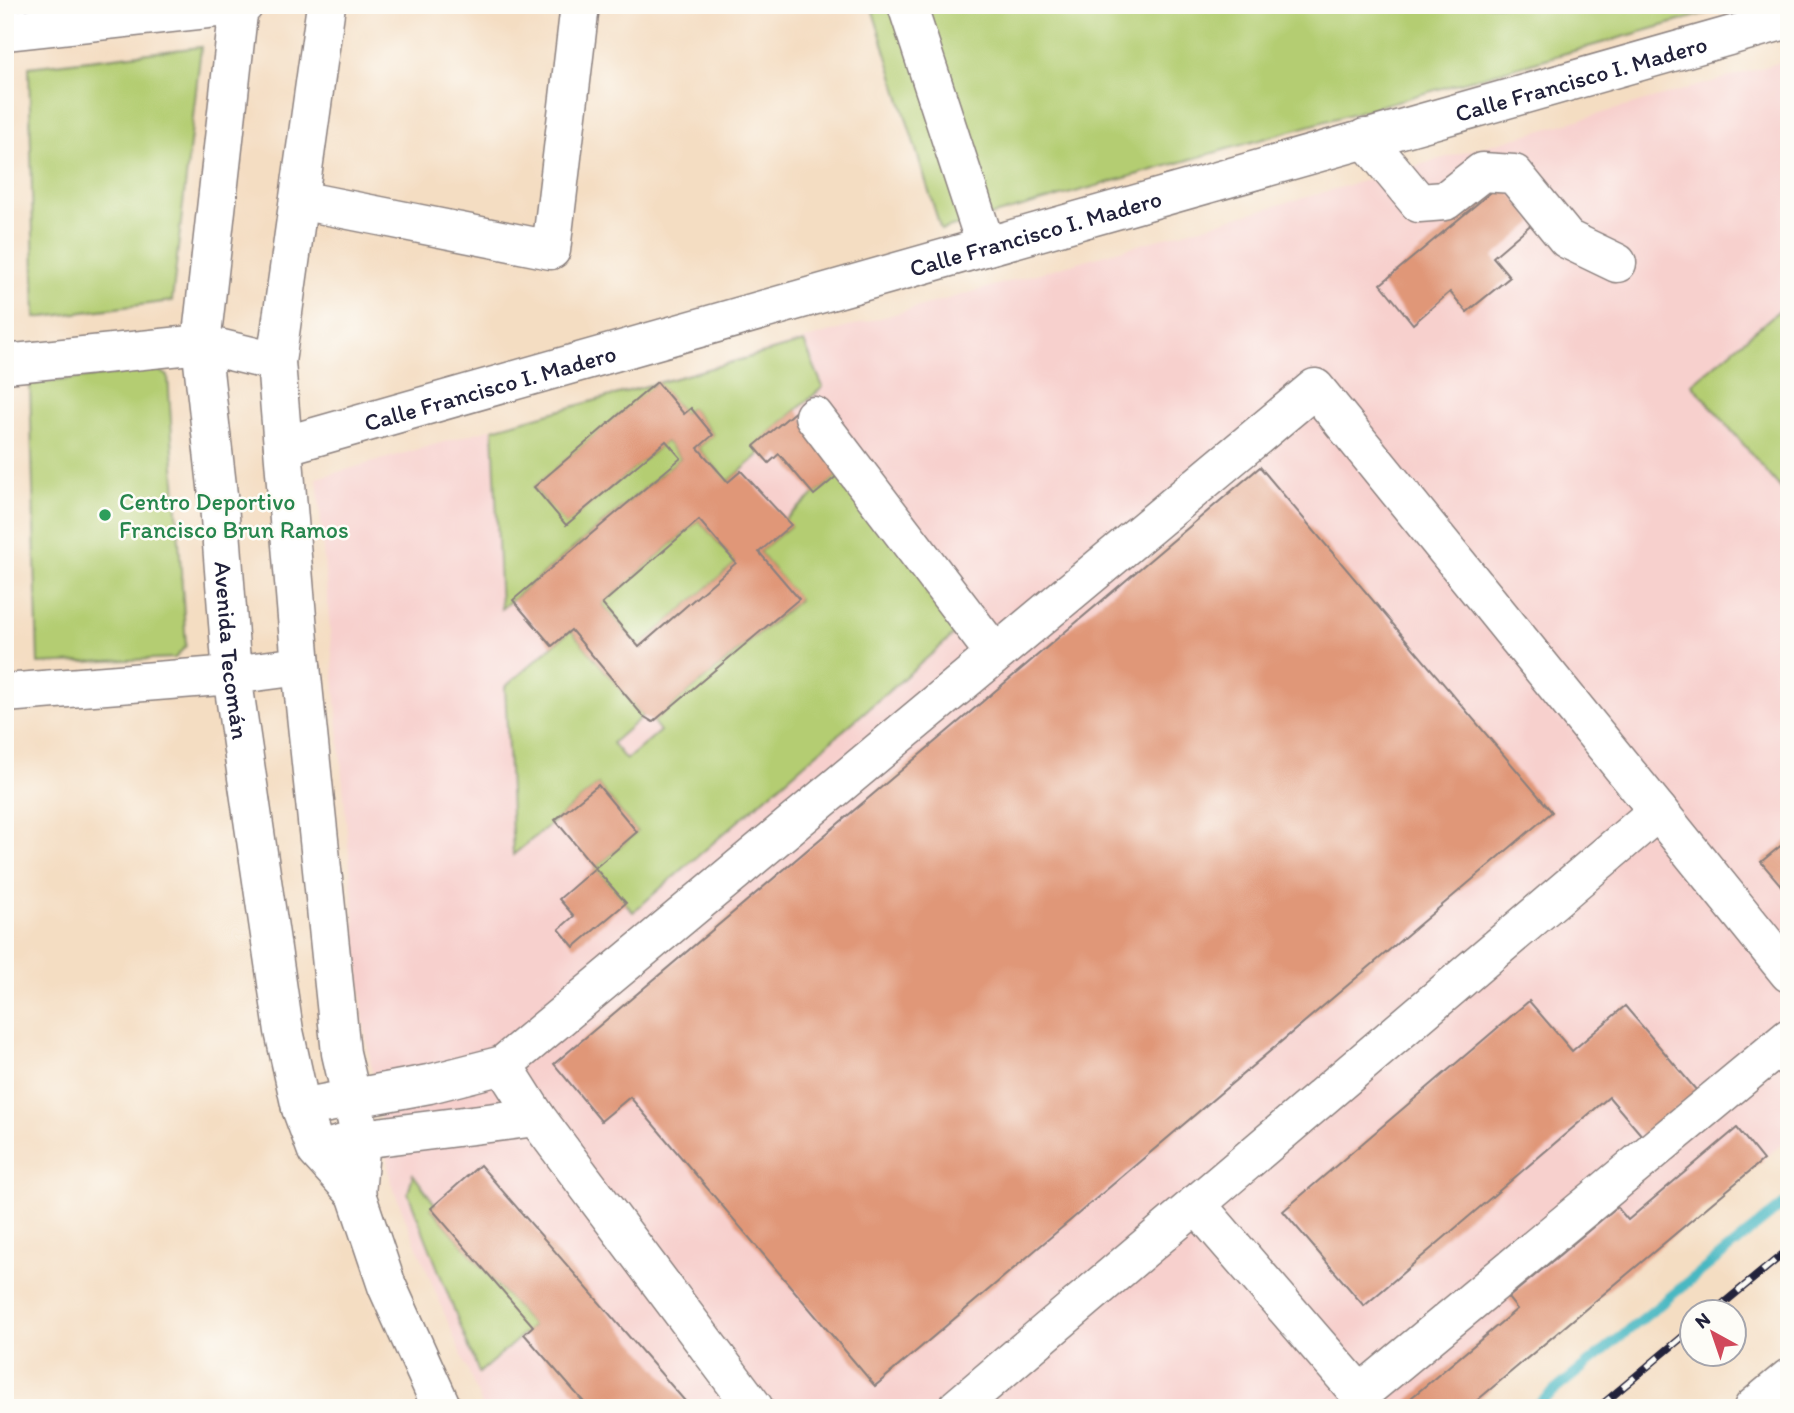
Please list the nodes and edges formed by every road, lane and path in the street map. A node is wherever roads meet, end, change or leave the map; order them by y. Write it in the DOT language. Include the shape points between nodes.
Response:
graph roads {
  1 [pos="326,5"];
  2 [pos="580,5"];
  3 [pos="907,5"];
  4 [pos="240,6"];
  5 [pos="1789,19"];
  6 [pos="22,22"];
  7 [pos="1365,138"];
  8 [pos="299,200"];
  9 [pos="986,246"];
  10 [pos="1617,263"];
  11 [pos="201,344"];
  12 [pos="276,362"];
  13 [pos="5,364"];
  14 [pos="814,416"];
  15 [pos="283,446"];
  16 [pos="995,654"];
  17 [pos="301,666"];
  18 [pos="232,676"];
  19 [pos="5,693"];
  20 [pos="1658,811"];
  21 [pos="1789,973"];
  22 [pos="1789,1038"];
  23 [pos="503,1065"];
  24 [pos="350,1098"];
  25 [pos="301,1108"];
  26 [pos="536,1117"];
  27 [pos="361,1139"];
  28 [pos="317,1151"];
  29 [pos="356,1194"];
  30 [pos="1196,1204"];
  31 [pos="1789,1378"];
  32 [pos="443,1408"];
  33 [pos="754,1408"];
  34 [pos="957,1408"];
  35 [pos="1753,1408"];
  1 -- 8 [label="street, Avenida Tecomán"];
  2 -- 8 [label="street" via="551,250"];
  3 -- 9 [label="street"];
  4 -- 6 [label="street"];
  4 -- 11 [label="street, Avenida Tecomán"];
  5 -- 7 [label="street, Calle Francisco I. Madero"];
  7 -- 9 [label="street, Calle Francisco I. Madero"];
  7 -- 10 [label="street" via="1419,202 1445,201 1482,172 1514,174 1567,239"];
  8 -- 12 [label="street, Avenida Tecomán"];
  9 -- 15 [label="street, Calle Francisco I. Madero"];
  11 -- 12 [label="street"];
  11 -- 13 [label="street"];
  11 -- 18 [label="street, Avenida Tecomán"];
  12 -- 15 [label="street, Avenida Tecomán"];
  14 -- 16 [label="street"];
  15 -- 17 [label="street, Avenida Tecomán"];
  16 -- 20 [label="street" via="1315,388"];
  16 -- 23 [label="street"];
  17 -- 18 [label="street"];
  17 -- 24 [label="street, Avenida Tecomán" via="341,1053"];
  18 -- 19 [label="street"];
  18 -- 25 [label="street, Avenida Tecomán" via="284,1031"];
  20 -- 21 [label="street"];
  20 -- 30 [label="street"];
  22 -- 30 [label="street" via="1360,1394"];
  23 -- 24 [label="street"];
  23 -- 26 [label="street"];
  24 -- 25 [label="street"];
  24 -- 27 [label="street, Avenida Tecomán"];
  25 -- 28 [label="street, Avenida Tecomán"];
  26 -- 27 [label="street"];
  26 -- 33 [label="street"];
  27 -- 28 [label="street"];
  27 -- 29 [label="street, Avenida Tecomán"];
  28 -- 29 [label="street, Avenida Tecomán"];
  29 -- 32 [label="street, Avenida Tecomán" via="387,1286"];
  30 -- 34 [label="street"];
  31 -- 35 [label="street"];
}
